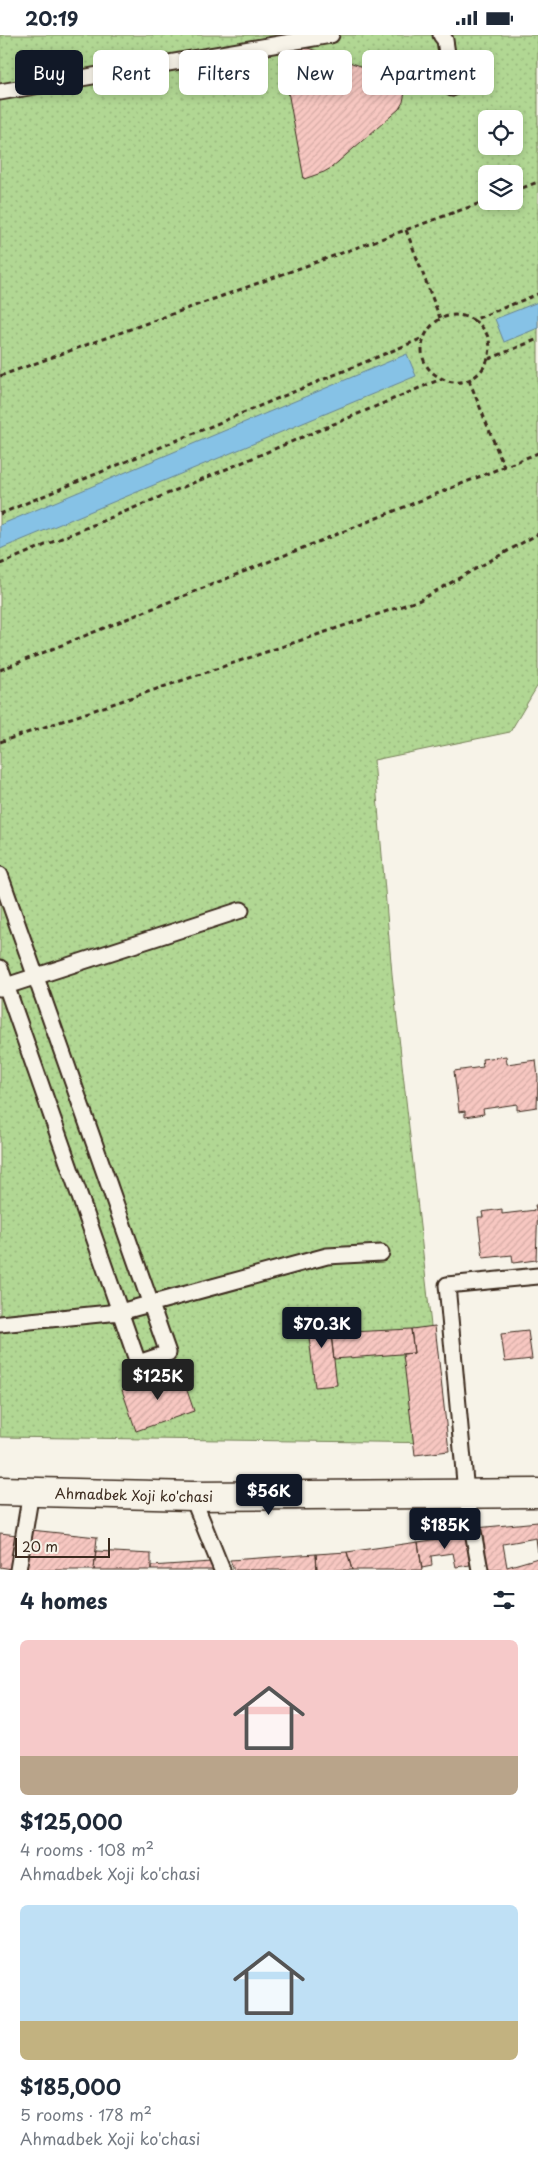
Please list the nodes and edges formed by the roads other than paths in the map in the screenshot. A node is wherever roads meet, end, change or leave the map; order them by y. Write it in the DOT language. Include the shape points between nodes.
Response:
graph roads {
  1 [pos="331,35"];
  2 [pos="441,35"];
  3 [pos="446,50"];
  4 [pos="0,92"];
  5 [pos="0,875"];
  6 [pos="241,910"];
  7 [pos="0,968"];
  8 [pos="37,976"];
  9 [pos="3,987"];
  10 [pos="380,1253"];
  11 [pos="538,1275"];
  12 [pos="151,1303"];
  13 [pos="120,1311"];
  14 [pos="0,1324"];
  15 [pos="0,1491"];
  16 [pos="31,1492"];
  17 [pos="466,1493"];
  18 [pos="538,1493"];
  19 [pos="192,1496"];
  20 [pos="18,1570"];
  21 [pos="222,1570"];
  22 [pos="480,1570"];
  1 -- 4 [label="lane"];
  2 -- 3 [label="lane"];
  5 -- 8 [label="lane"];
  6 -- 8 [label="lane"];
  7 -- 9 [label="lane"];
  8 -- 9 [label="lane"];
  8 -- 12 [label="lane"];
  9 -- 13 [label="lane"];
  10 -- 12 [label="lane" via="327,1256"];
  11 -- 17 [label="lane" via="447,1285"];
  12 -- 13 [label="lane"];
  12 -- 13 [label="lane" via="168,1353 138,1363"];
  13 -- 14 [label="lane"];
  15 -- 16 [label="street, Ahmadbek Xoji ko'chasi"];
  16 -- 19 [label="street, Ahmadbek Xoji ko'chasi"];
  16 -- 20 [label="lane"];
  17 -- 18 [label="street, Ahmadbek Xoji ko'chasi"];
  17 -- 19 [label="street, Ahmadbek Xoji ko'chasi"];
  17 -- 22 [label="lane"];
  19 -- 21 [label="lane"];
}
